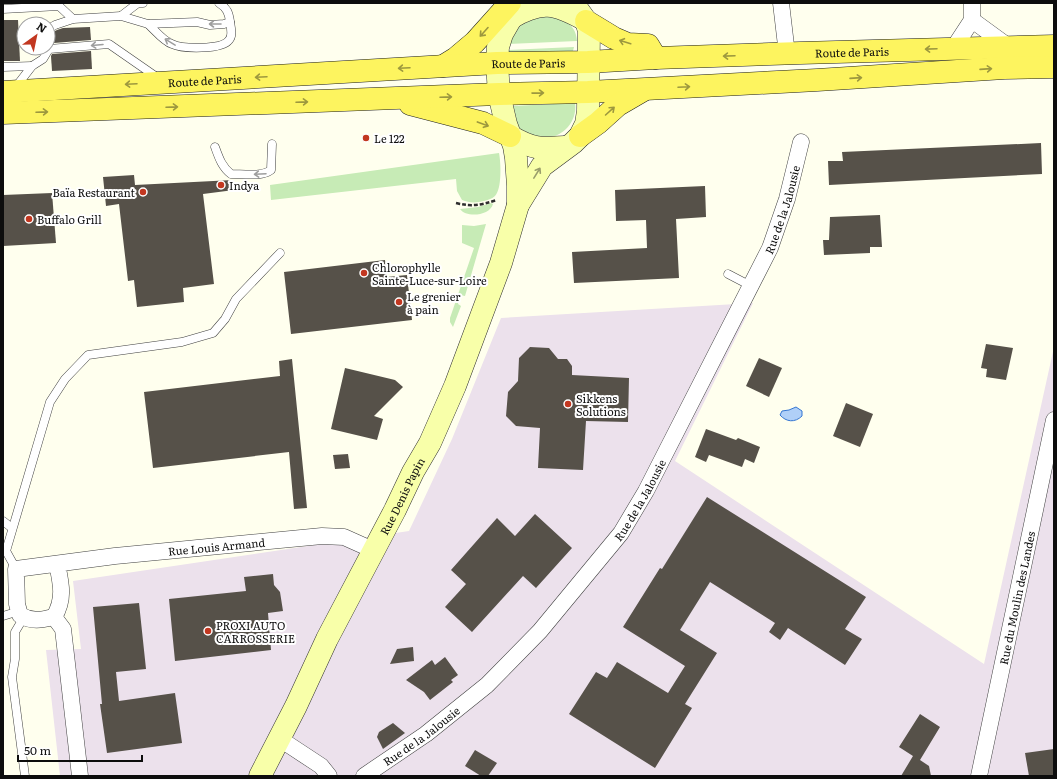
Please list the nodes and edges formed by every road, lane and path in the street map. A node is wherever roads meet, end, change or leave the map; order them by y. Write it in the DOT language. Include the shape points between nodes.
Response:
graph roads {
  1 [pos="143,3"];
  2 [pos="219,3"];
  3 [pos="572,3"];
  4 [pos="781,3"];
  5 [pos="972,3"];
  6 [pos="513,8"];
  7 [pos="3,9"];
  8 [pos="122,16"];
  9 [pos="73,19"];
  10 [pos="972,20"];
  11 [pos="586,21"];
  12 [pos="230,22"];
  13 [pos="148,24"];
  14 [pos="56,25"];
  15 [pos="1054,46"];
  16 [pos="1008,47"];
  17 [pos="56,48"];
  18 [pos="952,49"];
  19 [pos="827,52"];
  20 [pos="787,54"];
  21 [pos="45,56"];
  22 [pos="656,58"];
  23 [pos="588,62"];
  24 [pos="497,63"];
  25 [pos="32,66"];
  26 [pos="443,66"];
  27 [pos="1054,66"];
  28 [pos="3,68"];
  29 [pos="817,80"];
  30 [pos="166,82"];
  31 [pos="645,90"];
  32 [pos="8,91"];
  33 [pos="588,92"];
  34 [pos="499,94"];
  35 [pos="392,99"];
  36 [pos="3,113"];
  37 [pos="510,136"];
  38 [pos="572,142"];
  39 [pos="801,142"];
  40 [pos="272,144"];
  41 [pos="215,147"];
  42 [pos="497,200"];
  43 [pos="456,203"];
  44 [pos="518,205"];
  45 [pos="280,253"];
  46 [pos="728,274"];
  47 [pos="751,286"];
  48 [pos="1054,420"];
  49 [pos="3,521"];
  50 [pos="12,528"];
  51 [pos="373,550"];
  52 [pos="57,564"];
  53 [pos="16,569"];
  54 [pos="22,614"];
  55 [pos="3,616"];
  56 [pos="54,617"];
  57 [pos="280,739"];
  58 [pos="25,776"];
  59 [pos="80,776"];
  60 [pos="260,776"];
  61 [pos="329,776"];
  62 [pos="364,776"];
  63 [pos="979,776"];
  1 -- 8 [label="lane" via="138,3"];
  2 -- 12 [label="lane" via="229,13"];
  3 -- 11 [label="street"];
  4 -- 20 [label="street"];
  5 -- 10 [label="street"];
  6 -- 11 [label="street" via="523,10 534,6 558,6"];
  6 -- 24 [label="street" via="502,34"];
  6 -- 26 [label="main road, one-way" via="456,58"];
  7 -- 9 [label="lane" via="59,6"];
  8 -- 9 [label="lane"];
  8 -- 13 [label="lane"];
  9 -- 14 [label="lane"];
  10 -- 16 [label="street"];
  10 -- 18 [label="street"];
  22 -- 11 [label="main road, one-way" via="648,45 628,44"];
  11 -- 23 [label="street" via="589,31"];
  12 -- 13 [label="lane, one-way" via="210,25 197,22"];
  12 -- 13 [label="lane, one-way" via="230,40 223,45 184,48 171,44"];
  15 -- 16 [label="main road, Route de Paris"];
  16 -- 18 [label="main road, Route de Paris"];
  30 -- 17 [label="lane, one-way" via="109,44"];
  18 -- 19 [label="main road, Route de Paris, one-way"];
  19 -- 20 [label="main road, Route de Paris"];
  19 -- 29 [label="main road" via="823,73"];
  20 -- 22 [label="main road, Route de Paris, one-way"];
  21 -- 25 [label="lane"];
  22 -- 23 [label="main road, Route de Paris"];
  23 -- 24 [label="main road, Route de Paris"];
  23 -- 33 [label="street"];
  24 -- 26 [label="main road, Route de Paris"];
  24 -- 34 [label="street"];
  25 -- 28 [label="lane"];
  25 -- 32 [label="lane"];
  26 -- 30 [label="main road, Route de Paris, one-way"];
  29 -- 27 [label="main road, one-way"];
  31 -- 29 [label="main road, one-way"];
  30 -- 32 [label="main road, Route de Paris, one-way"];
  31 -- 33 [label="main road"];
  38 -- 31 [label="main road, one-way" via="618,105"];
  34 -- 33 [label="main road, one-way"];
  33 -- 38 [label="street" via="586,124"];
  35 -- 34 [label="main road, one-way"];
  34 -- 37 [label="street"];
  36 -- 35 [label="main road, one-way"];
  35 -- 37 [label="main road, one-way" via="483,123"];
  37 -- 38 [label="street" via="535,148"];
  37 -- 44 [label="street" via="516,158"];
  44 -- 38 [label="street, one-way" via="542,166"];
  39 -- 47 [label="street, Rue de la Jalousie" via="787,199 770,248"];
  40 -- 41 [label="lane, one-way" via="271,170 267,173 231,174 225,169"];
  42 -- 43 [label="path" via="469,206"];
  44 -- 51 [label="street, Rue Denis Papin" via="501,263 455,386 430,443"];
  45 -- 50 [label="lane" via="236,299 225,319 213,333 182,342 88,355 65,379 50,402"];
  46 -- 47 [label="lane"];
  47 -- 62 [label="street, Rue de la Jalousie" via="646,491 621,533 540,631 487,685 426,734"];
  48 -- 63 [label="street, Rue du Moulin des Landes"];
  49 -- 50 [label="lane"];
  50 -- 53 [label="lane" via="6,551"];
  51 -- 52 [label="street, Rue Louis Armand" via="344,537 322,536"];
  51 -- 57 [label="street, Rue Denis Papin" via="327,638"];
  52 -- 53 [label="street"];
  52 -- 56 [label="street" via="62,585 60,608"];
  53 -- 54 [label="street" via="17,604"];
  54 -- 55 [label="lane"];
  54 -- 56 [label="street" via="38,620"];
  54 -- 58 [label="lane" via="15,632 12,677"];
  56 -- 59 [label="street" via="63,629"];
  57 -- 60 [label="street, Rue Denis Papin"];
  57 -- 61 [label="street" via="321,766"];
}
